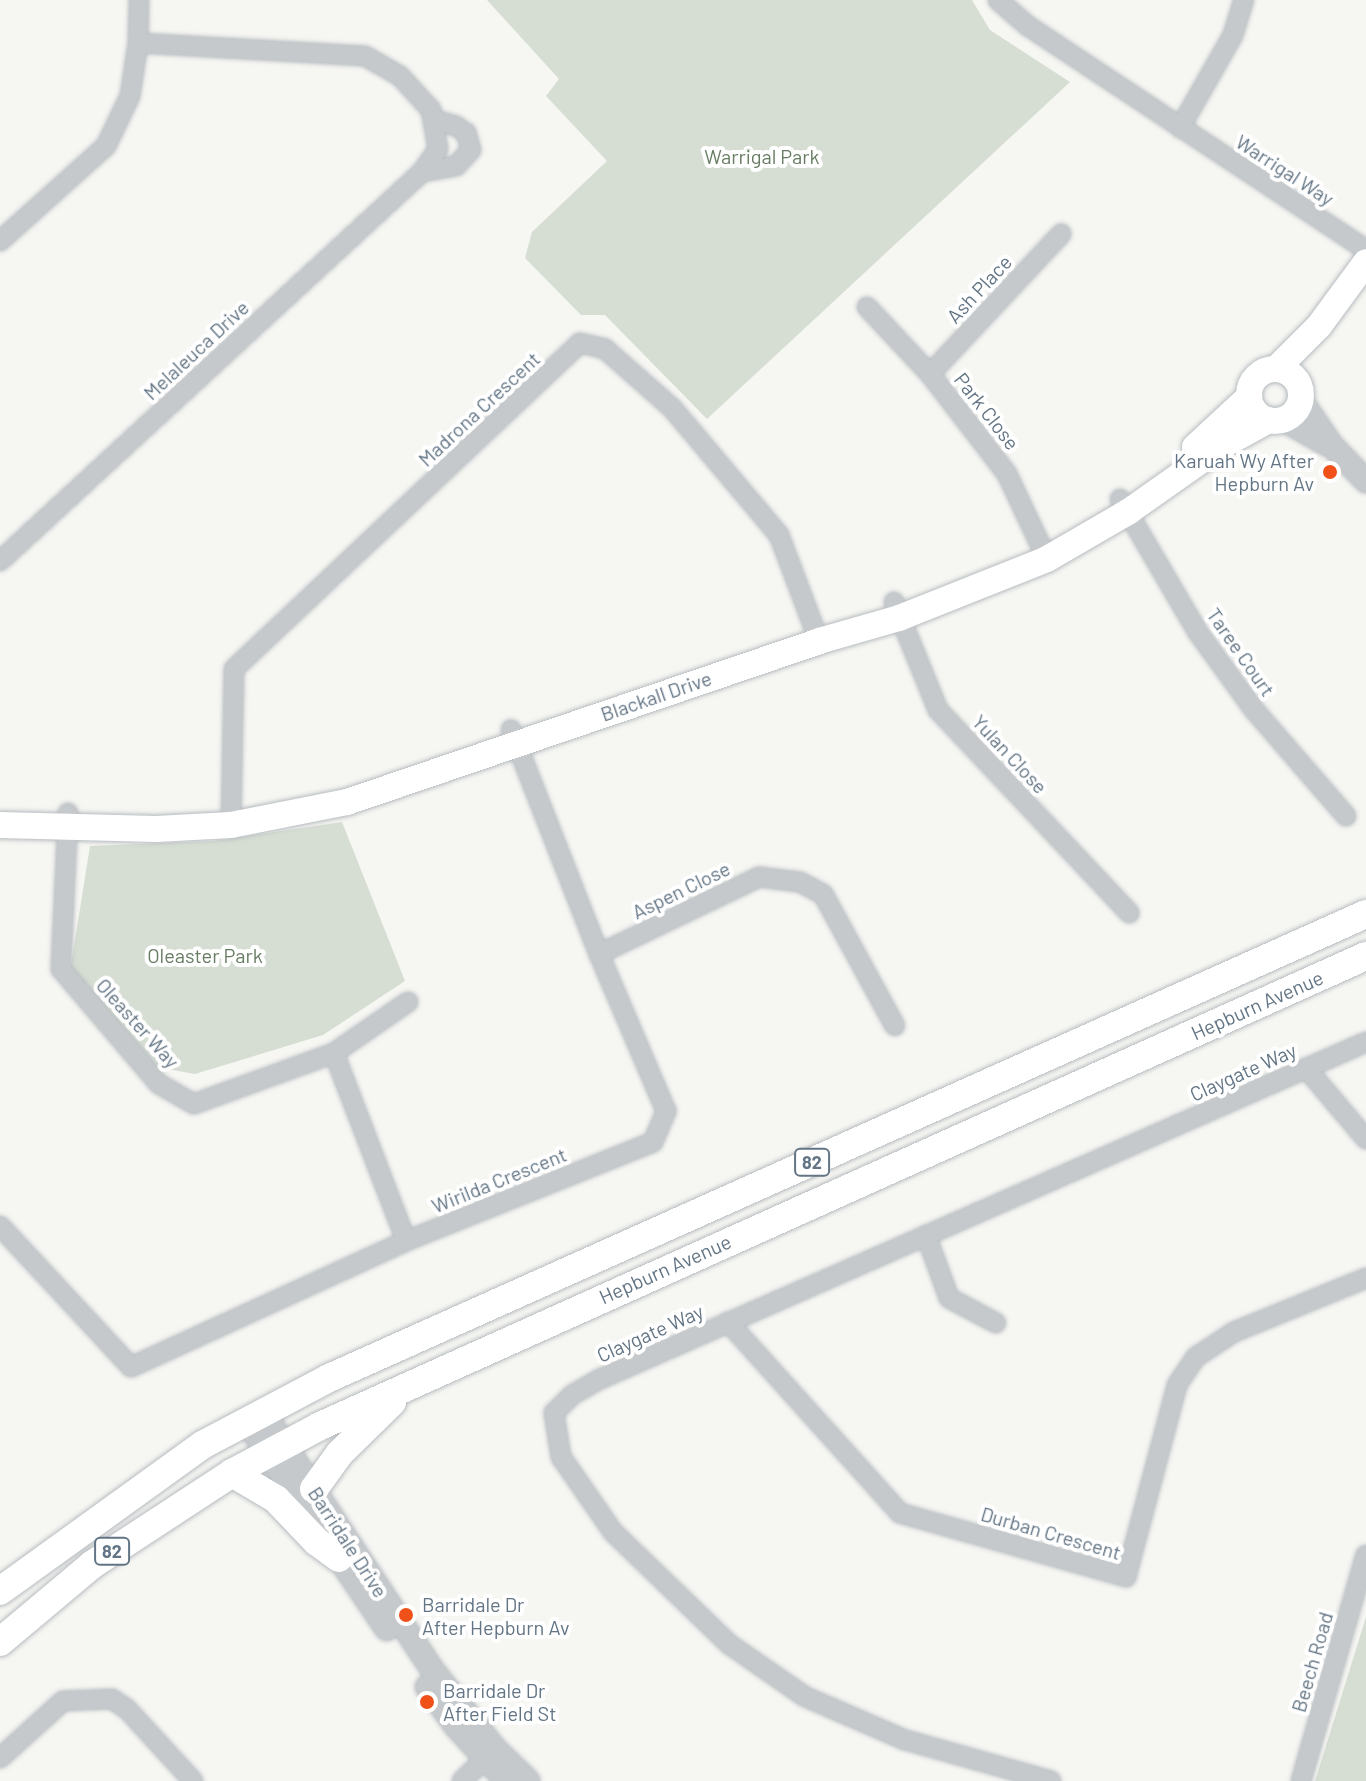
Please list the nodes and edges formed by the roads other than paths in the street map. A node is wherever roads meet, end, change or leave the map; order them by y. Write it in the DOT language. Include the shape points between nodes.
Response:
graph roads {
  1 [pos="139,0"];
  2 [pos="998,0"];
  3 [pos="1244,0"];
  4 [pos="138,43"];
  5 [pos="435,120"];
  6 [pos="1180,128"];
  7 [pos="422,172"];
  8 [pos="1061,234"];
  9 [pos="0,241"];
  10 [pos="1366,250"];
  11 [pos="1366,262"];
  12 [pos="1366,287"];
  13 [pos="867,307"];
  14 [pos="1276,369"];
  15 [pos="930,374"];
  16 [pos="1300,394"];
  17 [pos="1249,397"];
  18 [pos="1276,420"];
  19 [pos="1332,446"];
  20 [pos="1366,481"];
  21 [pos="1124,506"];
  22 [pos="1043,551"];
  23 [pos="0,561"];
  24 [pos="896,610"];
  25 [pos="816,633"];
  26 [pos="512,737"];
  27 [pos="0,810"];
  28 [pos="1346,816"];
  29 [pos="231,817"];
  30 [pos="68,821"];
  31 [pos="0,825"];
  32 [pos="1129,913"];
  33 [pos="1365,914"];
  34 [pos="599,954"];
  35 [pos="1366,956"];
  36 [pos="408,1002"];
  37 [pos="895,1026"];
  38 [pos="1366,1042"];
  39 [pos="334,1053"];
  40 [pos="1306,1068"];
  41 [pos="1366,1139"];
  42 [pos="0,1226"];
  43 [pos="926,1235"];
  44 [pos="406,1241"];
  45 [pos="1366,1278"];
  46 [pos="728,1322"];
  47 [pos="996,1323"];
  48 [pos="435,1372"];
  49 [pos="254,1417"];
  50 [pos="276,1449"];
  51 [pos="232,1473"];
  52 [pos="314,1489"];
  53 [pos="1366,1555"];
  54 [pos="339,1558"];
  55 [pos="0,1591"];
  56 [pos="0,1642"];
  57 [pos="490,1754"];
  58 [pos="0,1758"];
  59 [pos="193,1781"];
  60 [pos="462,1781"];
  61 [pos="506,1781"];
  62 [pos="528,1781"];
  63 [pos="1051,1781"];
  64 [pos="1301,1781"];
  1 -- 4 [label="street"];
  2 -- 6 [label="street, Warrigal Way" via="1028,26"];
  3 -- 6 [label="street" via="1233,35"];
  4 -- 5 [label="street, Melaleuca Drive" via="365,56 400,76"];
  4 -- 9 [label="street" via="130,96 106,146"];
  5 -- 7 [label="street, Melaleuca Drive" via="438,149"];
  5 -- 7 [label="street, Melaleuca Drive" via="466,133 471,150 456,166"];
  6 -- 10 [label="street, Warrigal Way"];
  7 -- 23 [label="street, Melaleuca Drive"];
  8 -- 15 [label="street, Ash Place"];
  11 -- 14 [label="main road" via="1319,326"];
  12 -- 16 [label="main road" via="1314,359"];
  13 -- 15 [label="street, Park Close"];
  14 -- 16 [label="main road" via="1291,375"];
  14 -- 17 [label="main road" via="1258,375"];
  15 -- 22 [label="street, Park Close" via="1007,474"];
  16 -- 18 [label="main road" via="1292,414"];
  16 -- 19 [label="street"];
  17 -- 18 [label="main road" via="1257,414"];
  17 -- 21 [label="main road, Blackall Drive"];
  18 -- 19 [label="street"];
  18 -- 21 [label="main road, Blackall Drive" via="1223,445"];
  19 -- 20 [label="street"];
  21 -- 22 [label="main road, Blackall Drive"];
  21 -- 28 [label="street, Taree Court" via="1197,631 1255,711"];
  22 -- 24 [label="main road, Blackall Drive"];
  24 -- 25 [label="main road, Blackall Drive"];
  24 -- 32 [label="street, Yulan Close" via="938,710"];
  25 -- 26 [label="main road, Blackall Drive"];
  25 -- 29 [label="street, Madrona Crescent" via="779,535 672,408 605,349 580,343 234,669"];
  26 -- 29 [label="main road, Blackall Drive" via="347,802"];
  26 -- 34 [label="street, Wirilda Crescent"];
  27 -- 30 [label="main road, Blackall Drive"];
  29 -- 30 [label="main road, Blackall Drive"];
  30 -- 31 [label="main road, Blackall Drive"];
  30 -- 39 [label="street, Oleaster Way" via="61,969 159,1084 194,1104"];
  33 -- 49 [label="main road, Hepburn Avenue / 82" via="329,1378"];
  34 -- 37 [label="street, Aspen Close" via="759,877 800,882 823,894"];
  34 -- 44 [label="street, Wirilda Crescent" via="666,1111 653,1142"];
  35 -- 48 [label="main road, Hepburn Avenue / 82"];
  36 -- 39 [label="street, Oleaster Way"];
  38 -- 40 [label="street, Claygate Way"];
  39 -- 44 [label="street"];
  40 -- 41 [label="street"];
  40 -- 43 [label="street, Claygate Way"];
  42 -- 44 [label="street, Wirilda Crescent" via="131,1367"];
  43 -- 46 [label="street, Claygate Way"];
  43 -- 47 [label="street" via="949,1298"];
  45 -- 46 [label="street, Durban Crescent" via="1234,1332 1196,1357 1177,1385 1126,1577 900,1513"];
  46 -- 63 [label="street, Claygate Way" via="598,1380 554,1413 561,1457 613,1532 729,1644 804,1696 905,1740"];
  48 -- 50 [label="main road, Hepburn Avenue / 82"];
  48 -- 52 [label="main road" via="366,1424"];
  49 -- 50 [label="street, Barridale Drive"];
  49 -- 55 [label="main road, Hepburn Avenue / 82" via="192,1452"];
  50 -- 51 [label="main road, Hepburn Avenue / 82"];
  50 -- 52 [label="street, Barridale Drive"];
  50 -- 54 [label="street, Barridale Drive"];
  51 -- 54 [label="main road" via="276,1499"];
  51 -- 56 [label="main road, Hepburn Avenue / 82" via="93,1564"];
  52 -- 57 [label="street, Barridale Drive"];
  53 -- 64 [label="street, Beech Road"];
  54 -- 57 [label="street, Barridale Drive" via="435,1699"];
  57 -- 60 [label="street"];
  57 -- 61 [label="street, Barridale Drive"];
  57 -- 62 [label="street, Barridale Drive"];
  58 -- 59 [label="street" via="63,1701 112,1699"];
}
